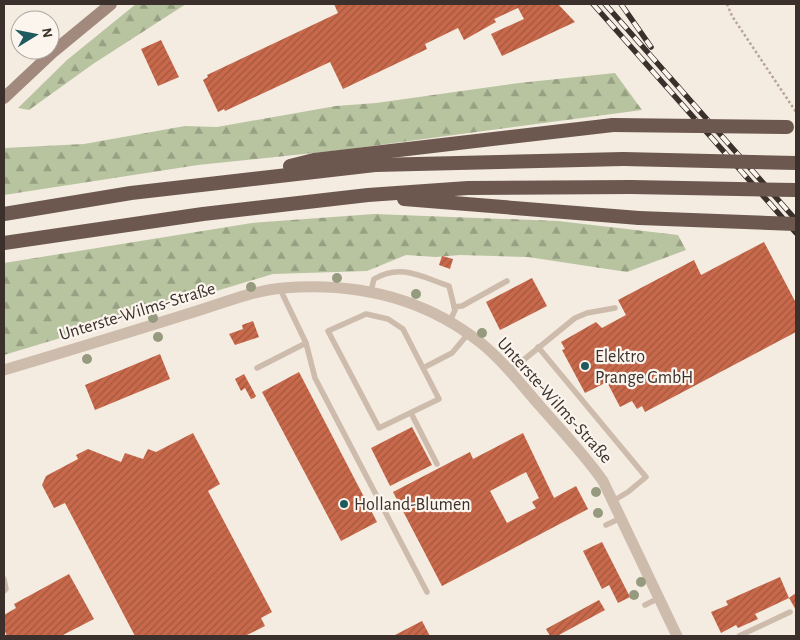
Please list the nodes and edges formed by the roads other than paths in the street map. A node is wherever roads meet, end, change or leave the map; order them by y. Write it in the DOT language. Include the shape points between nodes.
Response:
graph roads {
  1 [pos="111,4"];
  2 [pos="4,98"];
  3 [pos="793,127"];
  4 [pos="796,163"];
  5 [pos="240,178"];
  6 [pos="796,190"];
  7 [pos="368,195"];
  8 [pos="4,214"];
  9 [pos="796,224"];
  10 [pos="4,243"];
  11 [pos="507,281"];
  12 [pos="280,288"];
  13 [pos="371,291"];
  14 [pos="454,307"];
  15 [pos="615,308"];
  16 [pos="450,321"];
  17 [pos="468,334"];
  18 [pos="306,343"];
  19 [pos="538,348"];
  20 [pos="257,368"];
  21 [pos="423,368"];
  22 [pos="4,370"];
  23 [pos="510,371"];
  24 [pos="411,413"];
  25 [pos="436,464"];
  26 [pos="613,501"];
  27 [pos="621,518"];
  28 [pos="606,525"];
  29 [pos="4,579"];
  30 [pos="4,591"];
  31 [pos="427,592"];
  32 [pos="659,598"];
  33 [pos="645,605"];
  34 [pos="790,612"];
  35 [pos="677,636"];
  36 [pos="739,636"];
  1 -- 2 [label="main road"];
  3 -- 5 [label="highway, bridge" via="613,125 314,160"];
  4 -- 5 [label="highway, bridge" via="623,159 375,165"];
  5 -- 8 [label="highway"];
  6 -- 7 [label="highway, bridge" via="468,188"];
  7 -- 9 [label="highway, bridge" via="639,218"];
  7 -- 10 [label="highway" via="202,214"];
  11 -- 14 [label="lane" via="462,306"];
  12 -- 13 [label="street, Unterste-Wilms-Straße" via="326,286"];
  12 -- 18 [label="lane"];
  12 -- 22 [label="street, Unterste-Wilms-Straße"];
  13 -- 14 [label="lane" via="374,279 402,270 449,286"];
  13 -- 16 [label="street, Unterste-Wilms-Straße" via="409,302"];
  14 -- 16 [label="lane"];
  15 -- 19 [label="lane" via="575,318"];
  16 -- 17 [label="street, Unterste-Wilms-Straße"];
  17 -- 21 [label="lane" via="452,352"];
  17 -- 23 [label="street, Unterste-Wilms-Straße"];
  18 -- 20 [label="lane"];
  18 -- 31 [label="lane" via="315,378"];
  19 -- 23 [label="lane"];
  19 -- 26 [label="lane" via="646,477"];
  21 -- 24 [label="lane" via="439,399"];
  21 -- 24 [label="lane" via="403,329 388,319 366,314 328,331 380,428"];
  23 -- 26 [label="street, Unterste-Wilms-Straße" via="588,460"];
  24 -- 25 [label="lane"];
  26 -- 27 [label="street, Unterste-Wilms-Straße"];
  27 -- 28 [label="lane"];
  27 -- 32 [label="street, Unterste-Wilms-Straße"];
  29 -- 30 [label="lane"];
  32 -- 33 [label="lane"];
  32 -- 35 [label="street, Unterste-Wilms-Straße"];
  34 -- 36 [label="lane"];
}
